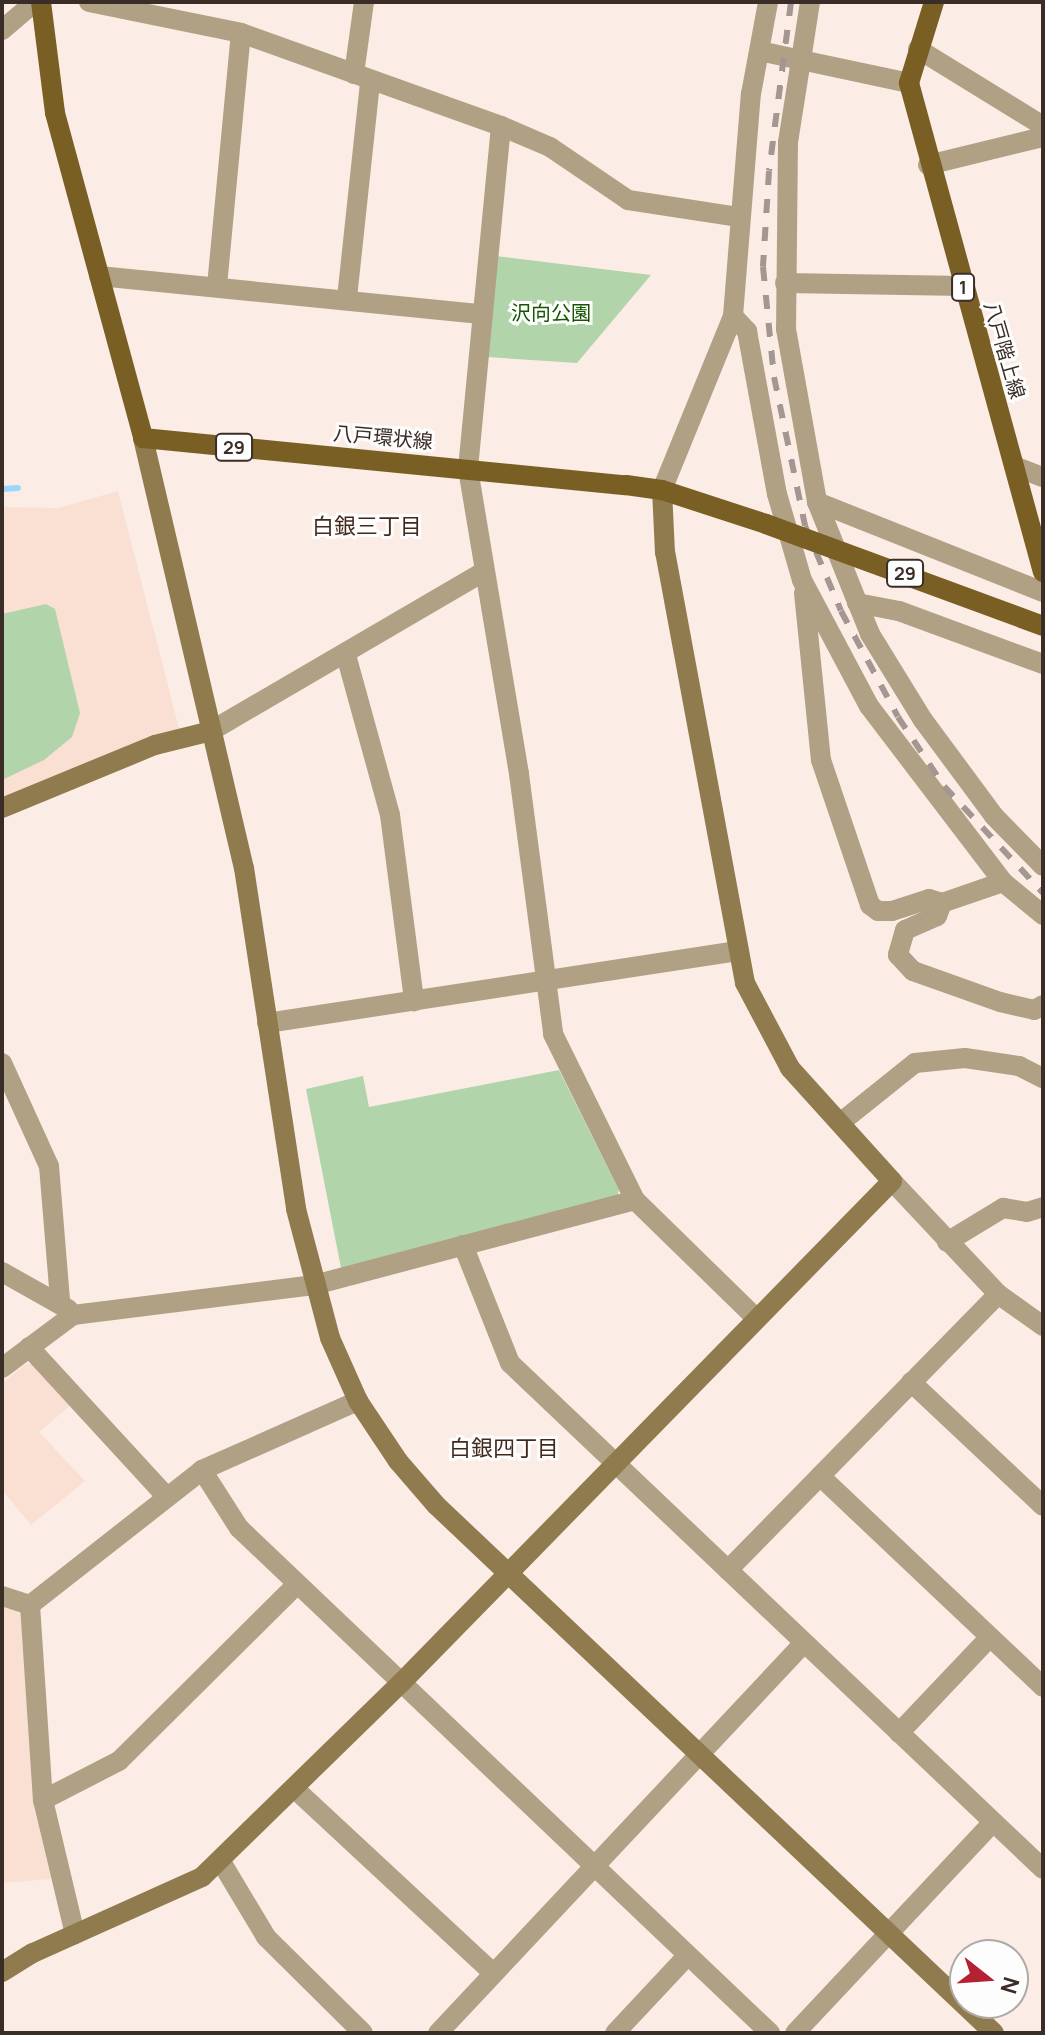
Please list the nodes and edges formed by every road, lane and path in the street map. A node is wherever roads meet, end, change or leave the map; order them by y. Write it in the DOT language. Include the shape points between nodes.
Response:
graph roads {
  1 [pos="35,2"];
  2 [pos="41,2"];
  3 [pos="89,2"];
  4 [pos="364,2"];
  5 [pos="768,2"];
  6 [pos="810,2"];
  7 [pos="934,2"];
  8 [pos="2,30"];
  9 [pos="241,33"];
  10 [pos="918,49"];
  11 [pos="760,51"];
  12 [pos="801,60"];
  13 [pos="362,78"];
  14 [pos="909,83"];
  15 [pos="501,126"];
  16 [pos="1043,126"];
  17 [pos="1043,137"];
  18 [pos="928,165"];
  19 [pos="738,217"];
  20 [pos="99,276"];
  21 [pos="785,283"];
  22 [pos="217,286"];
  23 [pos="963,286"];
  24 [pos="347,298"];
  25 [pos="483,314"];
  26 [pos="733,316"];
  27 [pos="143,438"];
  28 [pos="1014,466"];
  29 [pos="468,469"];
  30 [pos="1043,477"];
  31 [pos="662,490"];
  32 [pos="817,502"];
  33 [pos="483,572"];
  34 [pos="1043,572"];
  35 [pos="802,580"];
  36 [pos="1043,592"];
  37 [pos="857,603"];
  38 [pos="1043,626"];
  39 [pos="346,655"];
  40 [pos="1043,664"];
  41 [pos="211,731"];
  42 [pos="2,808"];
  43 [pos="1043,866"];
  44 [pos="1003,882"];
  45 [pos="942,903"];
  46 [pos="1043,915"];
  47 [pos="738,951"];
  48 [pos="544,981"];
  49 [pos="414,1001"];
  50 [pos="1043,1005"];
  51 [pos="267,1023"];
  52 [pos="2,1063"];
  53 [pos="1043,1078"];
  54 [pos="840,1123"];
  55 [pos="892,1181"];
  56 [pos="635,1200"];
  57 [pos="1043,1207"];
  58 [pos="947,1242"];
  59 [pos="463,1245"];
  60 [pos="2,1272"];
  61 [pos="314,1285"];
  62 [pos="998,1294"];
  63 [pos="67,1308"];
  64 [pos="755,1317"];
  65 [pos="1043,1326"];
  66 [pos="29,1347"];
  67 [pos="2,1368"];
  68 [pos="911,1382"];
  69 [pos="358,1401"];
  70 [pos="614,1463"];
  71 [pos="202,1470"];
  72 [pos="820,1476"];
  73 [pos="166,1496"];
  74 [pos="1043,1506"];
  75 [pos="728,1570"];
  76 [pos="506,1575"];
  77 [pos="297,1584"];
  78 [pos="2,1596"];
  79 [pos="30,1605"];
  80 [pos="989,1638"];
  81 [pos="804,1643"];
  82 [pos="401,1683"];
  83 [pos="1043,1687"];
  84 [pos="899,1733"];
  85 [pos="697,1754"];
  86 [pos="295,1789"];
  87 [pos="43,1800"];
  88 [pos="993,1822"];
  89 [pos="220,1860"];
  90 [pos="592,1867"];
  91 [pos="1043,1869"];
  92 [pos="75,1934"];
  93 [pos="888,1935"];
  94 [pos="687,1956"];
  95 [pos="2,1972"];
  96 [pos="493,1973"];
  97 [pos="363,2033"];
  98 [pos="438,2033"];
  99 [pos="615,2033"];
  100 [pos="770,2033"];
  101 [pos="795,2033"];
  102 [pos="994,2033"];
  1 -- 8 [label="street"];
  2 -- 20 [label="main road" via="55,113"];
  3 -- 9 [label="street"];
  4 -- 13 [label="street"];
  5 -- 11 [label="street"];
  6 -- 12 [label="street"];
  7 -- 10 [label="main road, 八戸階上線 / 1"];
  9 -- 13 [label="street"];
  9 -- 22 [label="street"];
  10 -- 14 [label="main road, 八戸階上線 / 1"];
  10 -- 16 [label="street"];
  11 -- 12 [label="street"];
  11 -- 19 [label="street"];
  12 -- 14 [label="street"];
  12 -- 21 [label="street" via="788,142"];
  13 -- 15 [label="street"];
  13 -- 24 [label="street"];
  14 -- 18 [label="main road, 八戸階上線 / 1"];
  15 -- 19 [label="street" via="550,147 628,200 659,209"];
  15 -- 25 [label="street"];
  17 -- 18 [label="street"];
  18 -- 23 [label="main road, 八戸階上線 / 1"];
  19 -- 26 [label="street" via="739,285"];
  20 -- 22 [label="street"];
  20 -- 27 [label="main road"];
  21 -- 23 [label="street"];
  21 -- 32 [label="street" via="801,435"];
  22 -- 24 [label="street"];
  23 -- 28 [label="main road, 八戸階上線 / 1"];
  24 -- 25 [label="street"];
  25 -- 29 [label="street"];
  26 -- 31 [label="street"];
  26 -- 35 [label="street" via="747,331 777,494"];
  27 -- 29 [label="main road, 八戸環状線 / 29"];
  27 -- 41 [label="street"];
  28 -- 30 [label="street"];
  28 -- 34 [label="main road, 八戸階上線 / 1"];
  29 -- 31 [label="main road, 八戸環状線 / 29"];
  29 -- 33 [label="street"];
  31 -- 38 [label="main road, 八戸環状線 / 29, bridge"];
  31 -- 47 [label="street" via="665,553"];
  32 -- 36 [label="street"];
  32 -- 37 [label="street"];
  33 -- 39 [label="street"];
  33 -- 48 [label="street" via="519,774"];
  35 -- 44 [label="street" via="869,706"];
  35 -- 45 [label="street" via="821,760 870,905 892,911 929,899"];
  37 -- 40 [label="street" via="899,611"];
  37 -- 43 [label="street" via="870,634 958,772"];
  39 -- 41 [label="street"];
  39 -- 49 [label="street" via="390,815"];
  41 -- 42 [label="street" via="155,745"];
  41 -- 51 [label="street" via="244,868"];
  44 -- 45 [label="street"];
  44 -- 46 [label="street"];
  45 -- 50 [label="street" via="937,916 905,930 898,955 913,971 1011,1005 1034,1010"];
  47 -- 48 [label="street"];
  47 -- 54 [label="street" via="745,983 766,1028 790,1068"];
  48 -- 49 [label="street"];
  48 -- 56 [label="street" via="553,1034"];
  49 -- 51 [label="street"];
  51 -- 61 [label="street" via="296,1209"];
  52 -- 63 [label="street" via="49,1166"];
  53 -- 54 [label="street" via="1019,1066 965,1058 915,1063"];
  54 -- 55 [label="street"];
  55 -- 58 [label="street"];
  55 -- 64 [label="street"];
  56 -- 59 [label="street"];
  56 -- 64 [label="street"];
  57 -- 58 [label="street" via="1027,1212 1003,1208"];
  58 -- 62 [label="street"];
  59 -- 61 [label="street"];
  59 -- 70 [label="street" via="510,1363"];
  60 -- 63 [label="street"];
  61 -- 63 [label="street"];
  61 -- 69 [label="street"];
  62 -- 65 [label="street"];
  62 -- 68 [label="street"];
  63 -- 66 [label="street"];
  64 -- 70 [label="street"];
  66 -- 67 [label="street"];
  66 -- 73 [label="street"];
  68 -- 72 [label="street"];
  68 -- 74 [label="street"];
  69 -- 71 [label="street"];
  69 -- 76 [label="street" via="398,1461"];
  70 -- 75 [label="street"];
  70 -- 76 [label="street"];
  71 -- 73 [label="street"];
  71 -- 77 [label="street" via="239,1528"];
  72 -- 75 [label="street"];
  72 -- 80 [label="street"];
  73 -- 79 [label="street"];
  75 -- 81 [label="street"];
  76 -- 82 [label="street"];
  76 -- 85 [label="street"];
  77 -- 82 [label="street"];
  77 -- 87 [label="street" via="119,1761"];
  78 -- 79 [label="street"];
  79 -- 87 [label="street"];
  80 -- 83 [label="street"];
  80 -- 84 [label="street"];
  81 -- 84 [label="street"];
  81 -- 85 [label="street"];
  82 -- 86 [label="street"];
  82 -- 90 [label="street"];
  84 -- 88 [label="street"];
  85 -- 90 [label="street"];
  85 -- 93 [label="street"];
  86 -- 89 [label="street"];
  86 -- 96 [label="street"];
  87 -- 92 [label="street"];
  88 -- 91 [label="street"];
  88 -- 93 [label="street"];
  89 -- 92 [label="street" via="167,1896"];
  89 -- 97 [label="street" via="266,1937"];
  90 -- 94 [label="street"];
  90 -- 96 [label="street"];
  92 -- 95 [label="street"];
  93 -- 101 [label="street"];
  93 -- 102 [label="street"];
  94 -- 99 [label="street"];
  94 -- 100 [label="street"];
  96 -- 98 [label="street"];
}
